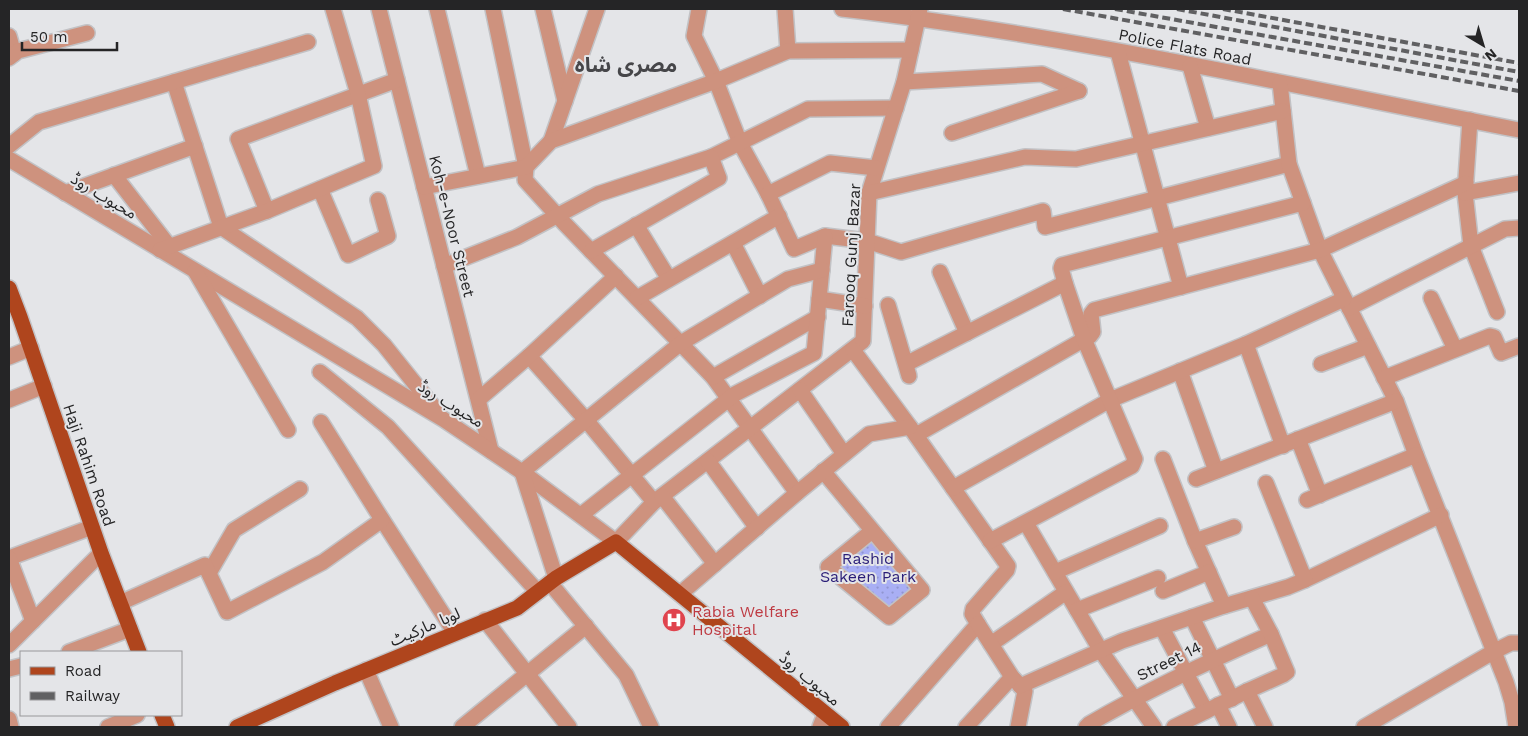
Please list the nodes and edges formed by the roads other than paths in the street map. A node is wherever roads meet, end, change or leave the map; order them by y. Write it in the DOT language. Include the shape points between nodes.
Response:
graph roads {
  1 [pos="333,9"];
  2 [pos="379,9"];
  3 [pos="437,9"];
  4 [pos="493,9"];
  5 [pos="543,9"];
  6 [pos="597,9"];
  7 [pos="699,9"];
  8 [pos="785,9"];
  9 [pos="842,9"];
  10 [pos="919,13"];
  11 [pos="88,33"];
  12 [pos="9,36"];
  13 [pos="308,42"];
  14 [pos="911,50"];
  15 [pos="788,51"];
  16 [pos="1118,52"];
  17 [pos="11,56"];
  18 [pos="1190,66"];
  19 [pos="397,80"];
  20 [pos="716,81"];
  21 [pos="174,82"];
  22 [pos="904,82"];
  23 [pos="1280,83"];
  24 [pos="358,94"];
  25 [pos="565,102"];
  26 [pos="896,108"];
  27 [pos="1283,111"];
  28 [pos="1470,120"];
  29 [pos="1208,128"];
  30 [pos="1519,130"];
  31 [pos="952,133"];
  32 [pos="551,141"];
  33 [pos="740,143"];
  34 [pos="1142,144"];
  35 [pos="9,146"];
  36 [pos="195,146"];
  37 [pos="711,157"];
  38 [pos="9,159"];
  39 [pos="1290,164"];
  40 [pos="526,167"];
  41 [pos="876,168"];
  42 [pos="114,175"];
  43 [pos="478,176"];
  44 [pos="1519,183"];
  45 [pos="424,187"];
  46 [pos="1466,188"];
  47 [pos="320,189"];
  48 [pos="65,193"];
  49 [pos="869,193"];
  50 [pos="768,194"];
  51 [pos="1157,198"];
  52 [pos="378,200"];
  53 [pos="1303,203"];
  54 [pos="267,211"];
  55 [pos="558,216"];
  56 [pos="779,216"];
  57 [pos="636,225"];
  58 [pos="220,226"];
  59 [pos="1519,228"];
  60 [pos="825,236"];
  61 [pos="1168,237"];
  62 [pos="867,241"];
  63 [pos="733,243"];
  64 [pos="1471,246"];
  65 [pos="165,248"];
  66 [pos="591,250"];
  67 [pos="1320,250"];
  68 [pos="444,266"];
  69 [pos="194,270"];
  70 [pos="822,270"];
  71 [pos="940,272"];
  72 [pos="616,276"];
  73 [pos="669,279"];
  74 [pos="1066,283"];
  75 [pos="1181,287"];
  76 [pos="9,288"];
  77 [pos="760,296"];
  78 [pos="637,298"];
  79 [pos="1431,298"];
  80 [pos="819,299"];
  81 [pos="1346,303"];
  82 [pos="888,305"];
  83 [pos="865,306"];
  84 [pos="13,310"];
  85 [pos="1497,312"];
  86 [pos="818,317"];
  87 [pos="967,333"];
  88 [pos="1084,339"];
  89 [pos="681,344"];
  90 [pos="1246,344"];
  91 [pos="1368,346"];
  92 [pos="1519,346"];
  93 [pos="31,348"];
  94 [pos="1455,349"];
  95 [pos="853,350"];
  96 [pos="530,356"];
  97 [pos="9,357"];
  98 [pos="1321,364"];
  99 [pos="1180,371"];
  100 [pos="320,372"];
  101 [pos="713,377"];
  102 [pos="1384,378"];
  103 [pos="44,386"];
  104 [pos="800,390"];
  105 [pos="729,398"];
  106 [pos="479,399"];
  107 [pos="9,400"];
  108 [pos="1110,400"];
  109 [pos="1396,401"];
  110 [pos="443,419"];
  111 [pos="586,420"];
  112 [pos="321,422"];
  113 [pos="750,428"];
  114 [pos="288,430"];
  115 [pos="913,431"];
  116 [pos="1298,440"];
  117 [pos="1283,446"];
  118 [pos="491,451"];
  119 [pos="844,454"];
  120 [pos="1416,455"];
  121 [pos="1163,460"];
  122 [pos="708,461"];
  123 [pos="1216,471"];
  124 [pos="522,472"];
  125 [pos="823,472"];
  126 [pos="632,475"];
  127 [pos="1196,479"];
  128 [pos="1266,483"];
  129 [pos="300,488"];
  130 [pos="953,488"];
  131 [pos="797,493"];
  132 [pos="658,499"];
  133 [pos="581,515"];
  134 [pos="1441,515"];
  135 [pos="382,520"];
  136 [pos="1026,523"];
  137 [pos="92,526"];
  138 [pos="1160,526"];
  139 [pos="1234,527"];
  140 [pos="757,528"];
  141 [pos="872,531"];
  142 [pos="990,541"];
  143 [pos="1195,541"];
  144 [pos="616,542"];
  145 [pos="101,553"];
  146 [pos="9,558"];
  147 [pos="715,564"];
  148 [pos="1055,572"];
  149 [pos="1209,572"];
  150 [pos="209,573"];
  151 [pos="12,578"];
  152 [pos="553,580"];
  153 [pos="1305,580"];
  154 [pos="537,592"];
  155 [pos="1066,592"];
  156 [pos="680,594"];
  157 [pos="1252,598"];
  158 [pos="120,603"];
  159 [pos="1224,606"];
  160 [pos="1077,610"];
  161 [pos="1192,617"];
  162 [pos="485,620"];
  163 [pos="33,621"];
  164 [pos="978,624"];
  165 [pos="586,626"];
  166 [pos="1162,628"];
  167 [pos="130,630"];
  168 [pos="456,633"];
  169 [pos="1271,634"];
  170 [pos="1519,643"];
  171 [pos="991,644"];
  172 [pos="9,645"];
  173 [pos="1101,650"];
  174 [pos="72,651"];
  175 [pos="139,651"];
  176 [pos="1493,652"];
  177 [pos="1213,660"];
  178 [pos="366,670"];
  179 [pos="1186,673"];
  180 [pos="528,674"];
  181 [pos="1016,681"];
  182 [pos="1247,691"];
  183 [pos="1134,698"];
  184 [pos="1232,699"];
  185 [pos="1212,708"];
  186 [pos="135,716"];
  187 [pos="9,719"];
  188 [pos="823,721"];
  189 [pos="1192,723"];
  190 [pos="1512,725"];
  191 [pos="11,727"];
  192 [pos="108,727"];
  193 [pos="237,727"];
  194 [pos="391,727"];
  195 [pos="462,727"];
  196 [pos="569,727"];
  197 [pos="651,727"];
  198 [pos="842,727"];
  199 [pos="888,727"];
  200 [pos="966,727"];
  201 [pos="1018,727"];
  202 [pos="1086,727"];
  203 [pos="1154,727"];
  204 [pos="1174,727"];
  205 [pos="1230,727"];
  206 [pos="1265,727"];
  207 [pos="1364,727"];
  1 -- 24 [label="street"];
  2 -- 19 [label="street, Koh-e-Noor Street"];
  3 -- 43 [label="street"];
  4 -- 40 [label="street"];
  5 -- 25 [label="street"];
  6 -- 25 [label="street"];
  7 -- 20 [label="street" via="694,36"];
  8 -- 15 [label="street"];
  9 -- 10 [label="street, Police Flats Road"];
  10 -- 14 [label="street, Farooq Gunj Bazar"];
  10 -- 16 [label="street, Police Flats Road"];
  11 -- 17 [label="street" via="18,51"];
  12 -- 17 [label="street"];
  13 -- 21 [label="street"];
  14 -- 15 [label="street"];
  14 -- 22 [label="street, Farooq Gunj Bazar"];
  15 -- 20 [label="street"];
  16 -- 18 [label="street, Police Flats Road"];
  16 -- 34 [label="street"];
  18 -- 23 [label="street, Police Flats Road"];
  18 -- 29 [label="street"];
  19 -- 24 [label="street"];
  19 -- 45 [label="street, Koh-e-Noor Street"];
  20 -- 32 [label="street"];
  20 -- 33 [label="street"];
  21 -- 35 [label="street" via="39,122"];
  21 -- 36 [label="street"];
  22 -- 26 [label="street, Farooq Gunj Bazar"];
  22 -- 31 [label="street" via="1042,74 1079,91"];
  23 -- 27 [label="street"];
  23 -- 28 [label="street, Police Flats Road"];
  24 -- 47 [label="street" via="374,166"];
  24 -- 54 [label="street" via="238,138"];
  25 -- 32 [label="street"];
  26 -- 33 [label="street" via="808,110"];
  26 -- 41 [label="street, Farooq Gunj Bazar"];
  27 -- 29 [label="street"];
  27 -- 39 [label="street"];
  28 -- 30 [label="street, Police Flats Road"];
  28 -- 46 [label="street"];
  29 -- 34 [label="street"];
  32 -- 40 [label="street"];
  33 -- 37 [label="street"];
  33 -- 50 [label="street"];
  34 -- 49 [label="street" via="1076,159 1025,157"];
  34 -- 51 [label="street"];
  36 -- 42 [label="street"];
  36 -- 58 [label="street"];
  37 -- 55 [label="street" via="598,194"];
  37 -- 57 [label="street" via="719,178"];
  38 -- 48 [label="street, محبوب روڈ"];
  39 -- 51 [label="street"];
  39 -- 53 [label="street"];
  40 -- 43 [label="street"];
  40 -- 55 [label="street" via="525,180"];
  41 -- 49 [label="street, Farooq Gunj Bazar"];
  41 -- 50 [label="street" via="830,163"];
  42 -- 48 [label="street"];
  42 -- 65 [label="street"];
  43 -- 45 [label="street"];
  44 -- 46 [label="street"];
  45 -- 68 [label="street, Koh-e-Noor Street"];
  46 -- 64 [label="street"];
  46 -- 67 [label="street"];
  47 -- 52 [label="street" via="348,254 388,236"];
  47 -- 54 [label="street"];
  48 -- 65 [label="street, محبوب روڈ"];
  49 -- 62 [label="street, Farooq Gunj Bazar"];
  50 -- 56 [label="street"];
  51 -- 61 [label="street"];
  51 -- 62 [label="street" via="1045,227 1043,211 901,252"];
  53 -- 61 [label="street"];
  53 -- 67 [label="street"];
  54 -- 58 [label="street"];
  55 -- 66 [label="street"];
  55 -- 68 [label="street" via="517,237"];
  56 -- 60 [label="street" via="794,249"];
  56 -- 63 [label="street"];
  57 -- 66 [label="street"];
  57 -- 73 [label="street"];
  58 -- 65 [label="street"];
  58 -- 110 [label="street" via="357,318"];
  59 -- 64 [label="street" via="1505,229"];
  60 -- 62 [label="street"];
  60 -- 70 [label="street"];
  61 -- 74 [label="street" via="1065,264 1061,268"];
  61 -- 75 [label="street"];
  62 -- 83 [label="street, Farooq Gunj Bazar"];
  63 -- 73 [label="street"];
  63 -- 77 [label="street"];
  64 -- 81 [label="street"];
  64 -- 85 [label="street"];
  65 -- 69 [label="street, محبوب روڈ"];
  66 -- 72 [label="street"];
  67 -- 75 [label="street"];
  67 -- 81 [label="street"];
  68 -- 106 [label="street, Koh-e-Noor Street"];
  69 -- 110 [label="street, محبوب روڈ"];
  69 -- 114 [label="street"];
  70 -- 77 [label="street" via="788,279"];
  70 -- 80 [label="street"];
  71 -- 87 [label="street"];
  72 -- 78 [label="street"];
  72 -- 96 [label="street"];
  73 -- 78 [label="street"];
  74 -- 87 [label="street"];
  74 -- 88 [label="street"];
  75 -- 88 [label="street" via="1094,310 1091,314 1092,335"];
  76 -- 84 [label="main road, Haji Rahim Road"];
  77 -- 89 [label="street"];
  78 -- 89 [label="street"];
  79 -- 94 [label="street"];
  80 -- 83 [label="street"];
  80 -- 86 [label="street"];
  81 -- 90 [label="street"];
  81 -- 91 [label="street"];
  82 -- 87 [label="street" via="907,370"];
  83 -- 95 [label="street, Farooq Gunj Bazar" via="863,341"];
  84 -- 93 [label="main road, Haji Rahim Road"];
  86 -- 101 [label="street"];
  86 -- 105 [label="street" via="814,354"];
  88 -- 108 [label="street"];
  88 -- 115 [label="street"];
  89 -- 101 [label="street"];
  89 -- 111 [label="street"];
  90 -- 99 [label="street"];
  90 -- 117 [label="street"];
  91 -- 98 [label="street"];
  91 -- 102 [label="street"];
  92 -- 94 [label="street" via="1501,353 1494,337 1490,336"];
  93 -- 97 [label="street"];
  93 -- 103 [label="main road, Haji Rahim Road"];
  94 -- 102 [label="street"];
  95 -- 104 [label="street, Farooq Gunj Bazar"];
  95 -- 115 [label="street"];
  96 -- 106 [label="street"];
  96 -- 111 [label="street"];
  99 -- 108 [label="street"];
  99 -- 123 [label="street"];
  100 -- 154 [label="street" via="388,427"];
  101 -- 105 [label="street"];
  102 -- 109 [label="street"];
  103 -- 107 [label="street"];
  103 -- 137 [label="main road, Haji Rahim Road"];
  104 -- 113 [label="street, Farooq Gunj Bazar"];
  104 -- 119 [label="street"];
  105 -- 113 [label="street"];
  105 -- 126 [label="street"];
  106 -- 118 [label="street, Koh-e-Noor Street"];
  108 -- 130 [label="street"];
  108 -- 136 [label="street" via="1135,455 1132,466"];
  109 -- 116 [label="street"];
  109 -- 120 [label="street"];
  110 -- 118 [label="street, محبوب روڈ"];
  111 -- 124 [label="street"];
  111 -- 126 [label="street"];
  112 -- 135 [label="street"];
  113 -- 122 [label="street, Farooq Gunj Bazar"];
  113 -- 131 [label="street"];
  115 -- 119 [label="street" via="868,434"];
  115 -- 130 [label="street"];
  116 -- 117 [label="street"];
  116 -- 120 [label="street" via="1313,498"];
  117 -- 123 [label="street"];
  118 -- 124 [label="street, محبوب روڈ"];
  119 -- 125 [label="street"];
  120 -- 134 [label="street"];
  121 -- 143 [label="street"];
  122 -- 132 [label="street, Farooq Gunj Bazar"];
  122 -- 140 [label="street"];
  123 -- 127 [label="street"];
  124 -- 133 [label="street, محبوب روڈ"];
  124 -- 152 [label="street"];
  125 -- 131 [label="street"];
  125 -- 141 [label="street"];
  126 -- 132 [label="street"];
  126 -- 133 [label="street"];
  128 -- 153 [label="street"];
  129 -- 150 [label="street" via="234,530"];
  130 -- 142 [label="street"];
  131 -- 140 [label="street"];
  132 -- 144 [label="street, Farooq Gunj Bazar"];
  132 -- 147 [label="street"];
  133 -- 144 [label="street, محبوب روڈ"];
  134 -- 153 [label="street"];
  134 -- 176 [label="street"];
  135 -- 150 [label="street" via="323,562 227,612"];
  135 -- 168 [label="street"];
  136 -- 142 [label="street"];
  136 -- 148 [label="street"];
  137 -- 145 [label="main road, Haji Rahim Road"];
  137 -- 146 [label="street"];
  138 -- 148 [label="street"];
  139 -- 143 [label="street"];
  140 -- 147 [label="street"];
  141 -- 141 [label="street" via="922,590 889,617 828,567"];
  142 -- 164 [label="street" via="1008,568 973,609 972,614"];
  143 -- 149 [label="street"];
  144 -- 152 [label="main road, لوہا مارکیٹ"];
  144 -- 156 [label="main road, محبوب روڈ"];
  145 -- 158 [label="main road, Haji Rahim Road"];
  145 -- 163 [label="street"];
  146 -- 151 [label="street"];
  147 -- 156 [label="street"];
  148 -- 155 [label="street"];
  149 -- 159 [label="street"];
  149 -- 160 [label="street"];
  150 -- 158 [label="street" via="205,565"];
  151 -- 163 [label="street"];
  152 -- 154 [label="main road, لوہا مارکیٹ"];
  152 -- 165 [label="street"];
  153 -- 157 [label="street"];
  154 -- 162 [label="main road, لوہا مارکیٹ" via="517,608"];
  155 -- 160 [label="street"];
  155 -- 171 [label="street"];
  156 -- 188 [label="main road, محبوب روڈ"];
  157 -- 159 [label="street"];
  157 -- 169 [label="street"];
  158 -- 167 [label="main road, Haji Rahim Road"];
  159 -- 161 [label="street"];
  160 -- 173 [label="street"];
  161 -- 166 [label="street"];
  161 -- 177 [label="street"];
  162 -- 168 [label="main road, لوہا مارکیٹ"];
  162 -- 180 [label="street"];
  163 -- 172 [label="street"];
  164 -- 171 [label="street"];
  164 -- 199 [label="street"];
  165 -- 180 [label="street"];
  165 -- 197 [label="street" via="626,674"];
  166 -- 173 [label="street"];
  166 -- 179 [label="street"];
  167 -- 174 [label="street"];
  167 -- 175 [label="main road, Haji Rahim Road"];
  168 -- 178 [label="main road, لوہا مارکیٹ"];
  169 -- 177 [label="street, Street 14"];
  169 -- 182 [label="street" via="1287,672"];
  170 -- 176 [label="street" via="1511,643"];
  171 -- 181 [label="street"];
  173 -- 181 [label="street"];
  173 -- 183 [label="street"];
  176 -- 190 [label="street" via="1512,702"];
  176 -- 207 [label="street"];
  177 -- 179 [label="street, Street 14"];
  177 -- 184 [label="street"];
  178 -- 193 [label="main road, لوہا مارکیٹ"];
  178 -- 194 [label="street"];
  179 -- 183 [label="street, Street 14"];
  179 -- 185 [label="street"];
  180 -- 195 [label="street"];
  180 -- 196 [label="street"];
  181 -- 200 [label="street"];
  181 -- 201 [label="street" via="1025,692"];
  182 -- 184 [label="street"];
  182 -- 206 [label="street"];
  183 -- 202 [label="street, Street 14"];
  183 -- 203 [label="street"];
  184 -- 185 [label="street"];
  185 -- 189 [label="street"];
  185 -- 205 [label="street"];
  186 -- 192 [label="street"];
  187 -- 191 [label="street"];
  188 -- 198 [label="main road, محبوب روڈ"];
  189 -- 204 [label="street"];
}
